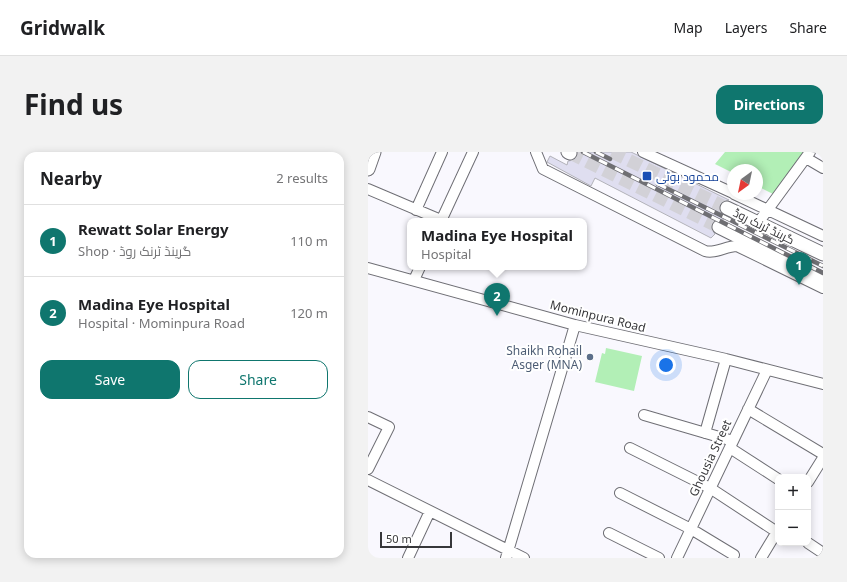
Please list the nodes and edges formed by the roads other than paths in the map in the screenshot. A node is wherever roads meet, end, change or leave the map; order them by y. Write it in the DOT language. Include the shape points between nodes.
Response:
graph roads {
  1 [pos="374,152"];
  2 [pos="442,152"];
  3 [pos="473,152"];
  4 [pos="536,152"];
  5 [pos="643,152"];
  6 [pos="808,155"];
  7 [pos="368,168"];
  8 [pos="823,168"];
  9 [pos="368,189"];
  10 [pos="727,191"];
  11 [pos="747,200"];
  12 [pos="727,208"];
  13 [pos="767,209"];
  14 [pos="416,210"];
  15 [pos="434,218"];
  16 [pos="442,218"];
  17 [pos="758,223"];
  18 [pos="719,227"];
  19 [pos="823,236"];
  20 [pos="823,254"];
  21 [pos="368,268"];
  22 [pos="419,270"];
  23 [pos="823,279"];
  24 [pos="414,280"];
  25 [pos="823,288"];
  26 [pos="574,325"];
  27 [pos="726,359"];
  28 [pos="767,370"];
  29 [pos="823,384"];
  30 [pos="748,409"];
  31 [pos="644,415"];
  32 [pos="368,417"];
  33 [pos="705,433"];
  34 [pos="731,445"];
  35 [pos="630,448"];
  36 [pos="823,454"];
  37 [pos="823,458"];
  38 [pos="368,469"];
  39 [pos="775,477"];
  40 [pos="811,477"];
  41 [pos="368,480"];
  42 [pos="710,488"];
  43 [pos="620,493"];
  44 [pos="430,511"];
  45 [pos="691,529"];
  46 [pos="775,529"];
  47 [pos="609,533"];
  48 [pos="775,536"];
  49 [pos="811,545"];
  50 [pos="823,553"];
  51 [pos="507,554"];
  52 [pos="734,555"];
  53 [pos="408,558"];
  54 [pos="524,558"];
  55 [pos="659,558"];
  56 [pos="677,558"];
  57 [pos="761,558"];
  1 -- 7 [label="main road"];
  2 -- 14 [label="street"];
  3 -- 16 [label="street"];
  4 -- 25 [label="street" via="543,168 705,252 738,246"];
  5 -- 10 [label="street"];
  6 -- 8 [label="street"];
  6 -- 13 [label="street"];
  9 -- 14 [label="street"];
  11 -- 13 [label="street"];
  12 -- 17 [label="main road, گرینڈ ٹرنک روڈ"];
  13 -- 17 [label="street"];
  13 -- 19 [label="street"];
  14 -- 15 [label="street"];
  17 -- 20 [label="main road, گرینڈ ٹرنک روڈ"];
  18 -- 23 [label="main road, گرینڈ ٹرنک روڈ"];
  21 -- 24 [label="street, Mominpura Road"];
  22 -- 24 [label="street"];
  24 -- 26 [label="street, Mominpura Road"];
  26 -- 27 [label="street, Mominpura Road"];
  26 -- 51 [label="street"];
  27 -- 28 [label="street, Mominpura Road"];
  27 -- 33 [label="street"];
  28 -- 29 [label="street, Mominpura Road"];
  28 -- 30 [label="street, Ghousia Street"];
  30 -- 34 [label="street, Ghousia Street"];
  30 -- 36 [label="street"];
  31 -- 33 [label="street"];
  32 -- 38 [label="street" via="389,427"];
  33 -- 34 [label="street"];
  34 -- 39 [label="street"];
  34 -- 42 [label="street, Ghousia Street"];
  35 -- 42 [label="street"];
  37 -- 40 [label="street"];
  41 -- 44 [label="street"];
  42 -- 45 [label="street, Ghousia Street"];
  42 -- 46 [label="street"];
  43 -- 45 [label="street"];
  44 -- 51 [label="street"];
  44 -- 53 [label="street"];
  45 -- 52 [label="street"];
  45 -- 56 [label="street, Ghousia Street"];
  47 -- 55 [label="street"];
  48 -- 57 [label="street"];
  49 -- 50 [label="street"];
  51 -- 54 [label="street"];
}
